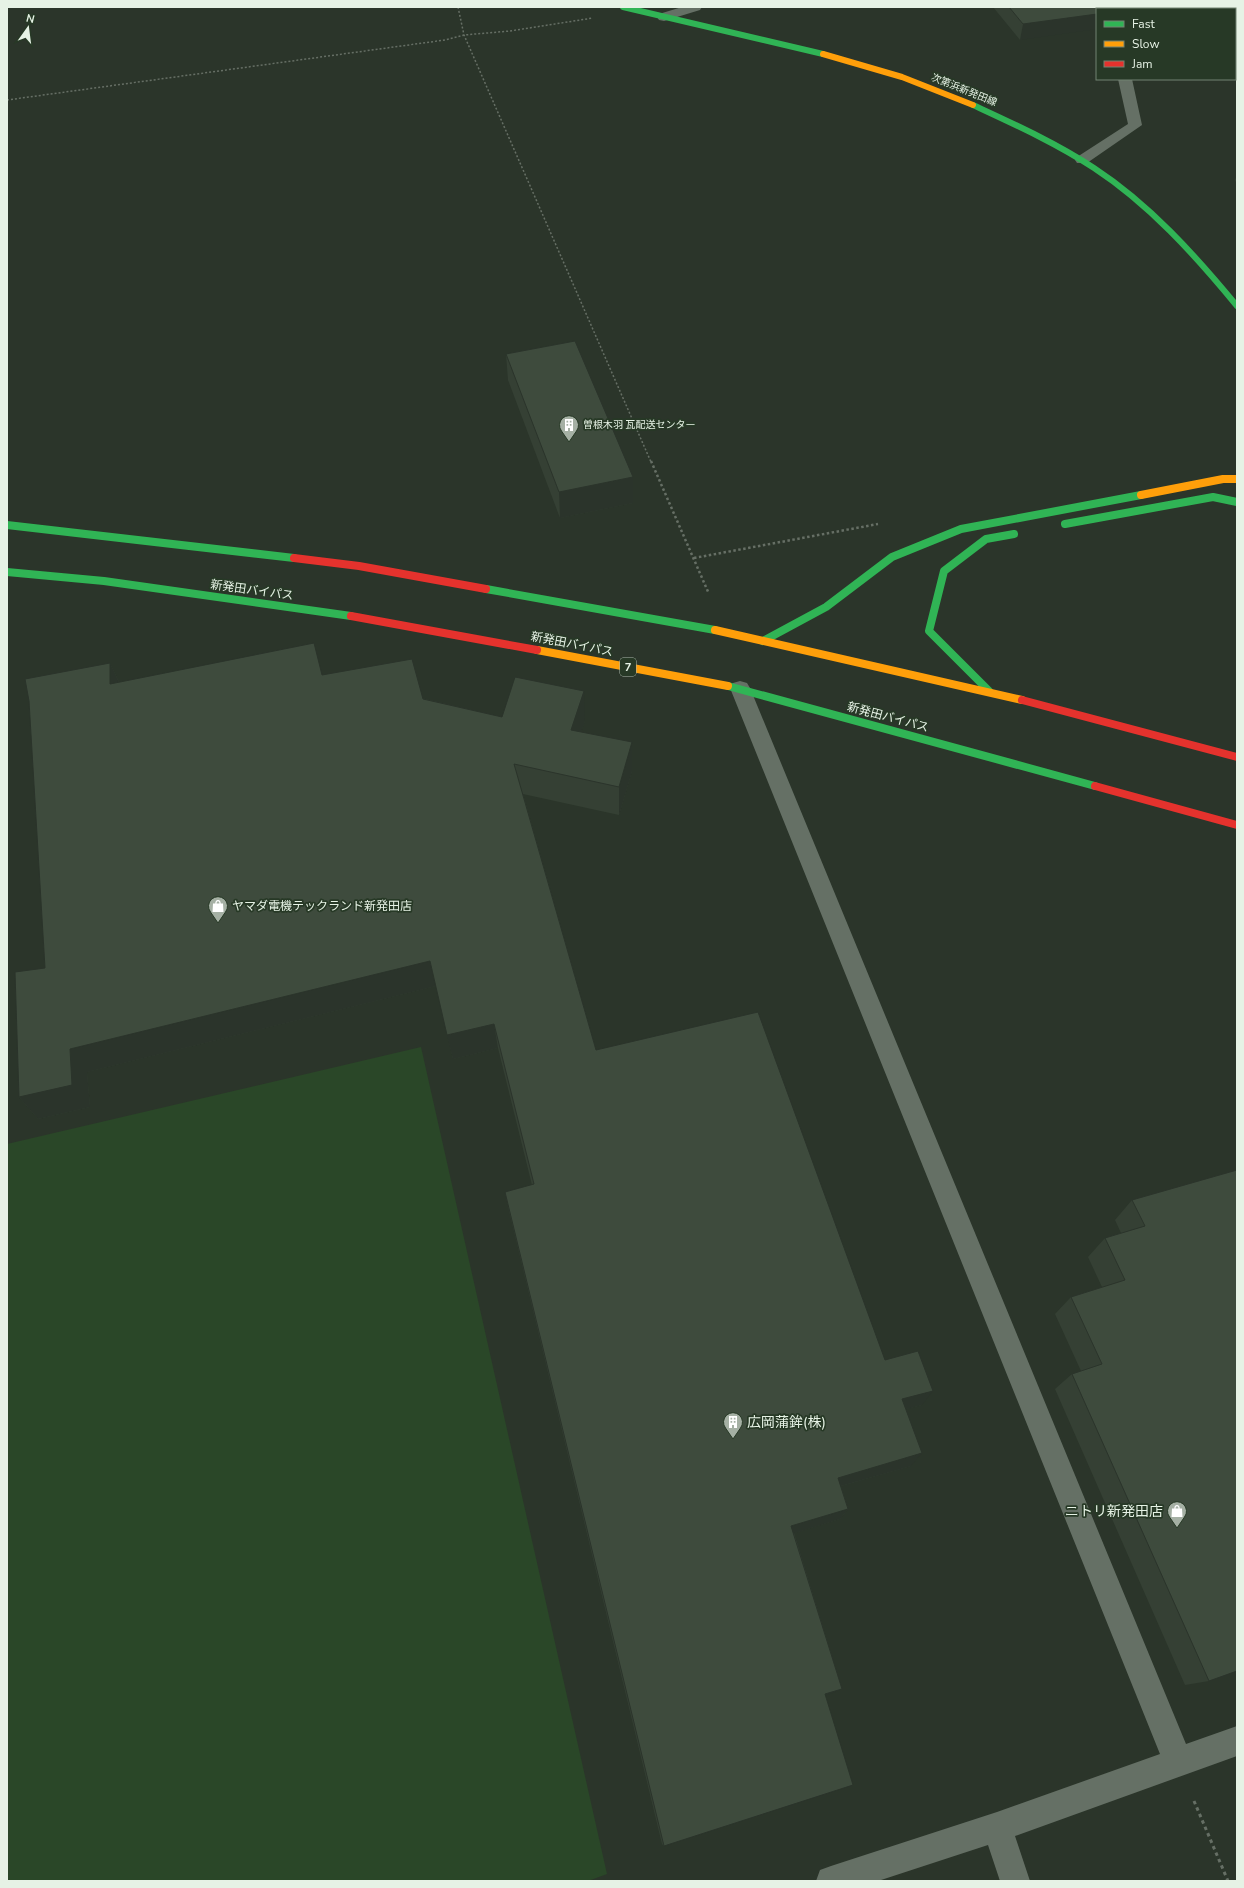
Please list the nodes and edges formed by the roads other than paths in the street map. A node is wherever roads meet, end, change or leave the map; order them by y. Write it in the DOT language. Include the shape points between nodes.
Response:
graph roads {
  1 [pos="623,7"];
  2 [pos="695,7"];
  3 [pos="664,17"];
  4 [pos="1125,80"];
  5 [pos="1082,160"];
  6 [pos="1237,306"];
  7 [pos="1237,479"];
  8 [pos="1237,502"];
  9 [pos="7,525"];
  10 [pos="1057,526"];
  11 [pos="1025,532"];
  12 [pos="7,572"];
  13 [pos="763,641"];
  14 [pos="740,688"];
  15 [pos="990,691"];
  16 [pos="1237,757"];
  17 [pos="1237,825"];
  18 [pos="1237,1741"];
  19 [pos="1179,1763"];
  20 [pos="997,1827"];
  21 [pos="831,1881"];
  22 [pos="1015,1881"];
  1 -- 3 [label="main road, 次第浜新発田線"];
  2 -- 3 [label="street"];
  3 -- 5 [label="main road, 次第浜新発田線" via="815,52 917,82 1017,124"];
  4 -- 5 [label="street" via="1135,125"];
  5 -- 6 [label="main road, 次第浜新発田線" via="1118,185 1163,223 1211,273"];
  7 -- 13 [label="main road" via="1223,479 961,529 892,557 826,607"];
  8 -- 10 [label="main road" via="1213,497"];
  9 -- 13 [label="main road" via="359,566 726,632"];
  11 -- 15 [label="main road" via="986,539 944,571 929,631"];
  12 -- 14 [label="main road, 新発田バイパス / 7" via="104,581 379,620"];
  13 -- 15 [label="main road"];
  14 -- 17 [label="main road, 新発田バイパス / 7"];
  14 -- 19 [label="street"];
  15 -- 16 [label="main road"];
  18 -- 19 [label="street"];
  19 -- 20 [label="street"];
  20 -- 21 [label="street"];
  20 -- 22 [label="street"];
}
